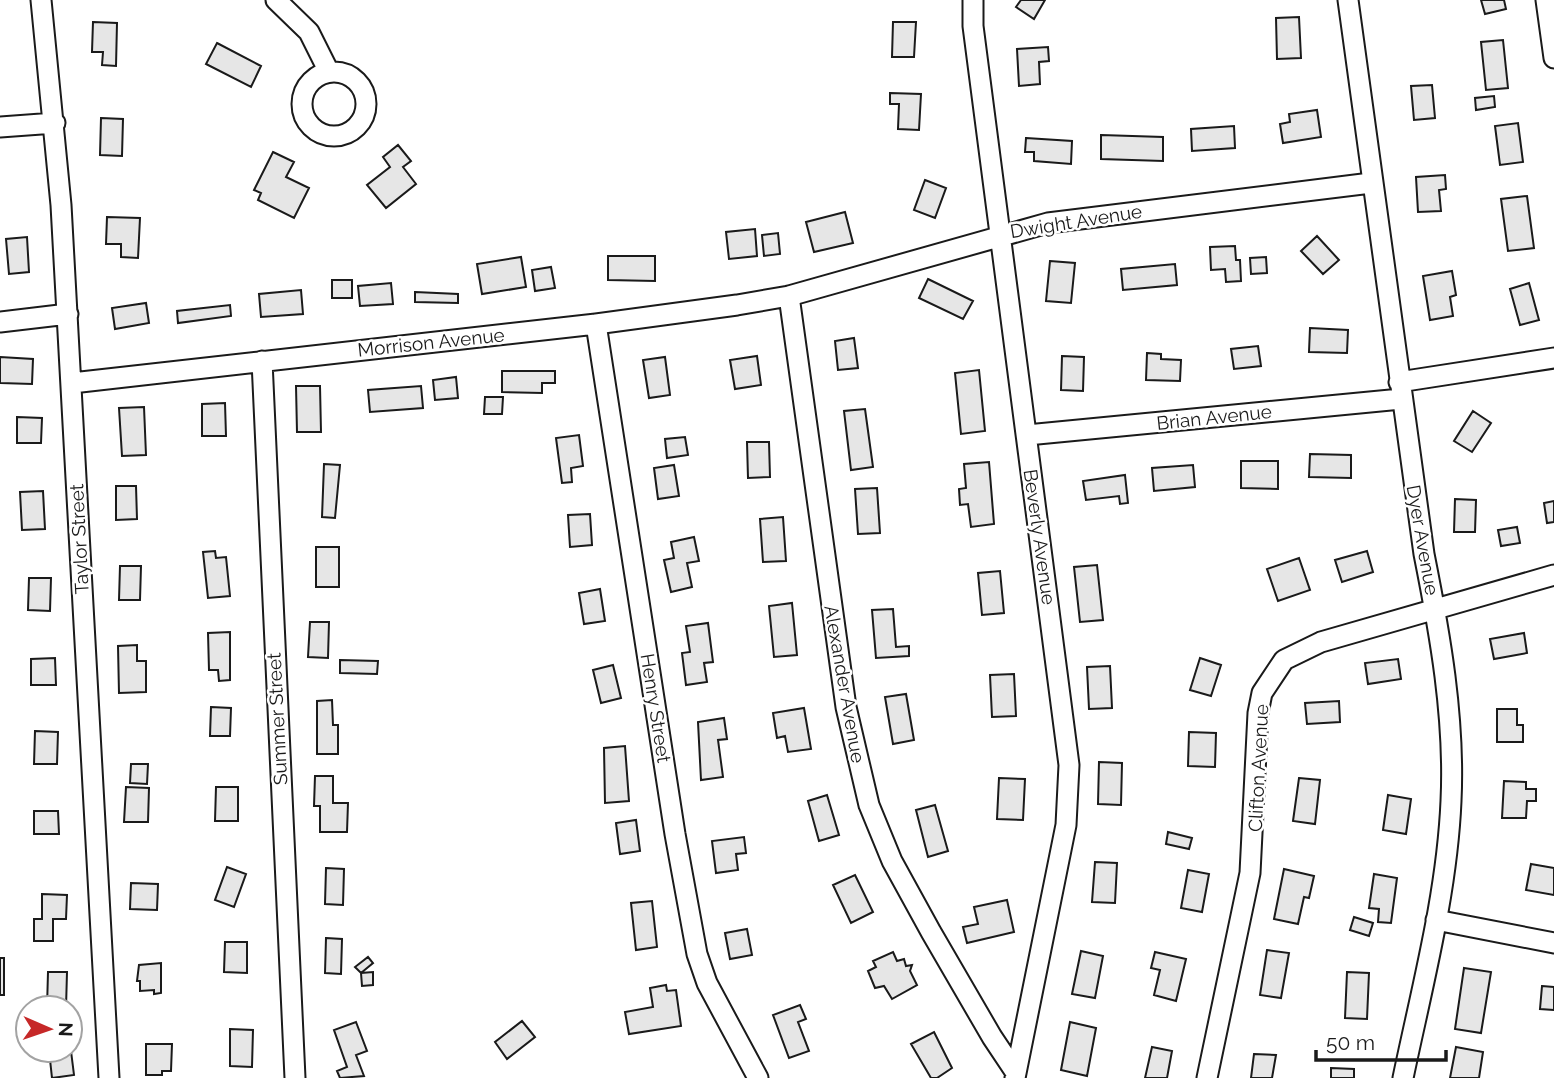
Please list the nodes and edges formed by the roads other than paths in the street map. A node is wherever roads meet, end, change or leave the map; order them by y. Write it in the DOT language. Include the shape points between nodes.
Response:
graph roads {
  1 [pos="41,0"];
  2 [pos="276,0"];
  3 [pos="973,0"];
  4 [pos="1348,0"];
  5 [pos="1546,0"];
  6 [pos="1554,58"];
  7 [pos="329,72"];
  8 [pos="55,123"];
  9 [pos="0,127"];
  10 [pos="1371,183"];
  11 [pos="1000,234"];
  12 [pos="789,296"];
  13 [pos="68,314"];
  14 [pos="0,322"];
  15 [pos="596,324"];
  16 [pos="1554,358"];
  17 [pos="262,361"];
  18 [pos="72,383"];
  19 [pos="1400,390"];
  20 [pos="1027,435"];
  21 [pos="1554,576"];
  22 [pos="1436,611"];
  23 [pos="1436,920"];
  24 [pos="1554,943"];
  25 [pos="1016,1075"];
  26 [pos="109,1078"];
  27 [pos="295,1078"];
  28 [pos="758,1078"];
  29 [pos="1207,1078"];
  30 [pos="1403,1078"];
  1 -- 8 [label="street, Taylor Street"];
  2 -- 7 [label="street" via="309,33"];
  3 -- 11 [label="street, Beverly Avenue" via="972,26"];
  4 -- 10 [label="street, Dyer Avenue"];
  5 -- 6 [label="street"];
  8 -- 9 [label="street"];
  8 -- 13 [label="street, Taylor Street"];
  10 -- 11 [label="street, Dwight Avenue" via="1060,221"];
  10 -- 19 [label="street, Dyer Avenue"];
  11 -- 12 [label="street, Dwight Avenue"];
  11 -- 20 [label="street, Beverly Avenue"];
  12 -- 15 [label="street, Morrison Avenue"];
  12 -- 25 [label="street, Alexander Avenue" via="846,707 869,805 892,861"];
  13 -- 14 [label="street"];
  13 -- 18 [label="street, Taylor Street"];
  15 -- 17 [label="street, Morrison Avenue"];
  15 -- 28 [label="street, Henry Street" via="697,954 712,993"];
  16 -- 19 [label="street, Brian Avenue"];
  17 -- 18 [label="street, Morrison Avenue"];
  17 -- 27 [label="street, Summer Street"];
  18 -- 26 [label="street, Taylor Street"];
  19 -- 20 [label="street, Brian Avenue"];
  19 -- 22 [label="street, Dyer Avenue"];
  20 -- 25 [label="street, Beverly Avenue" via="1069,785 1056,885"];
  21 -- 22 [label="street, Clifton Avenue"];
  22 -- 23 [label="street, Dyer Avenue" via="1451,740 1451,801"];
  22 -- 29 [label="street, Clifton Avenue" via="1321,642 1284,660 1262,693 1250,873"];
  23 -- 24 [label="street"];
  23 -- 30 [label="street, Dyer Avenue"];
}
